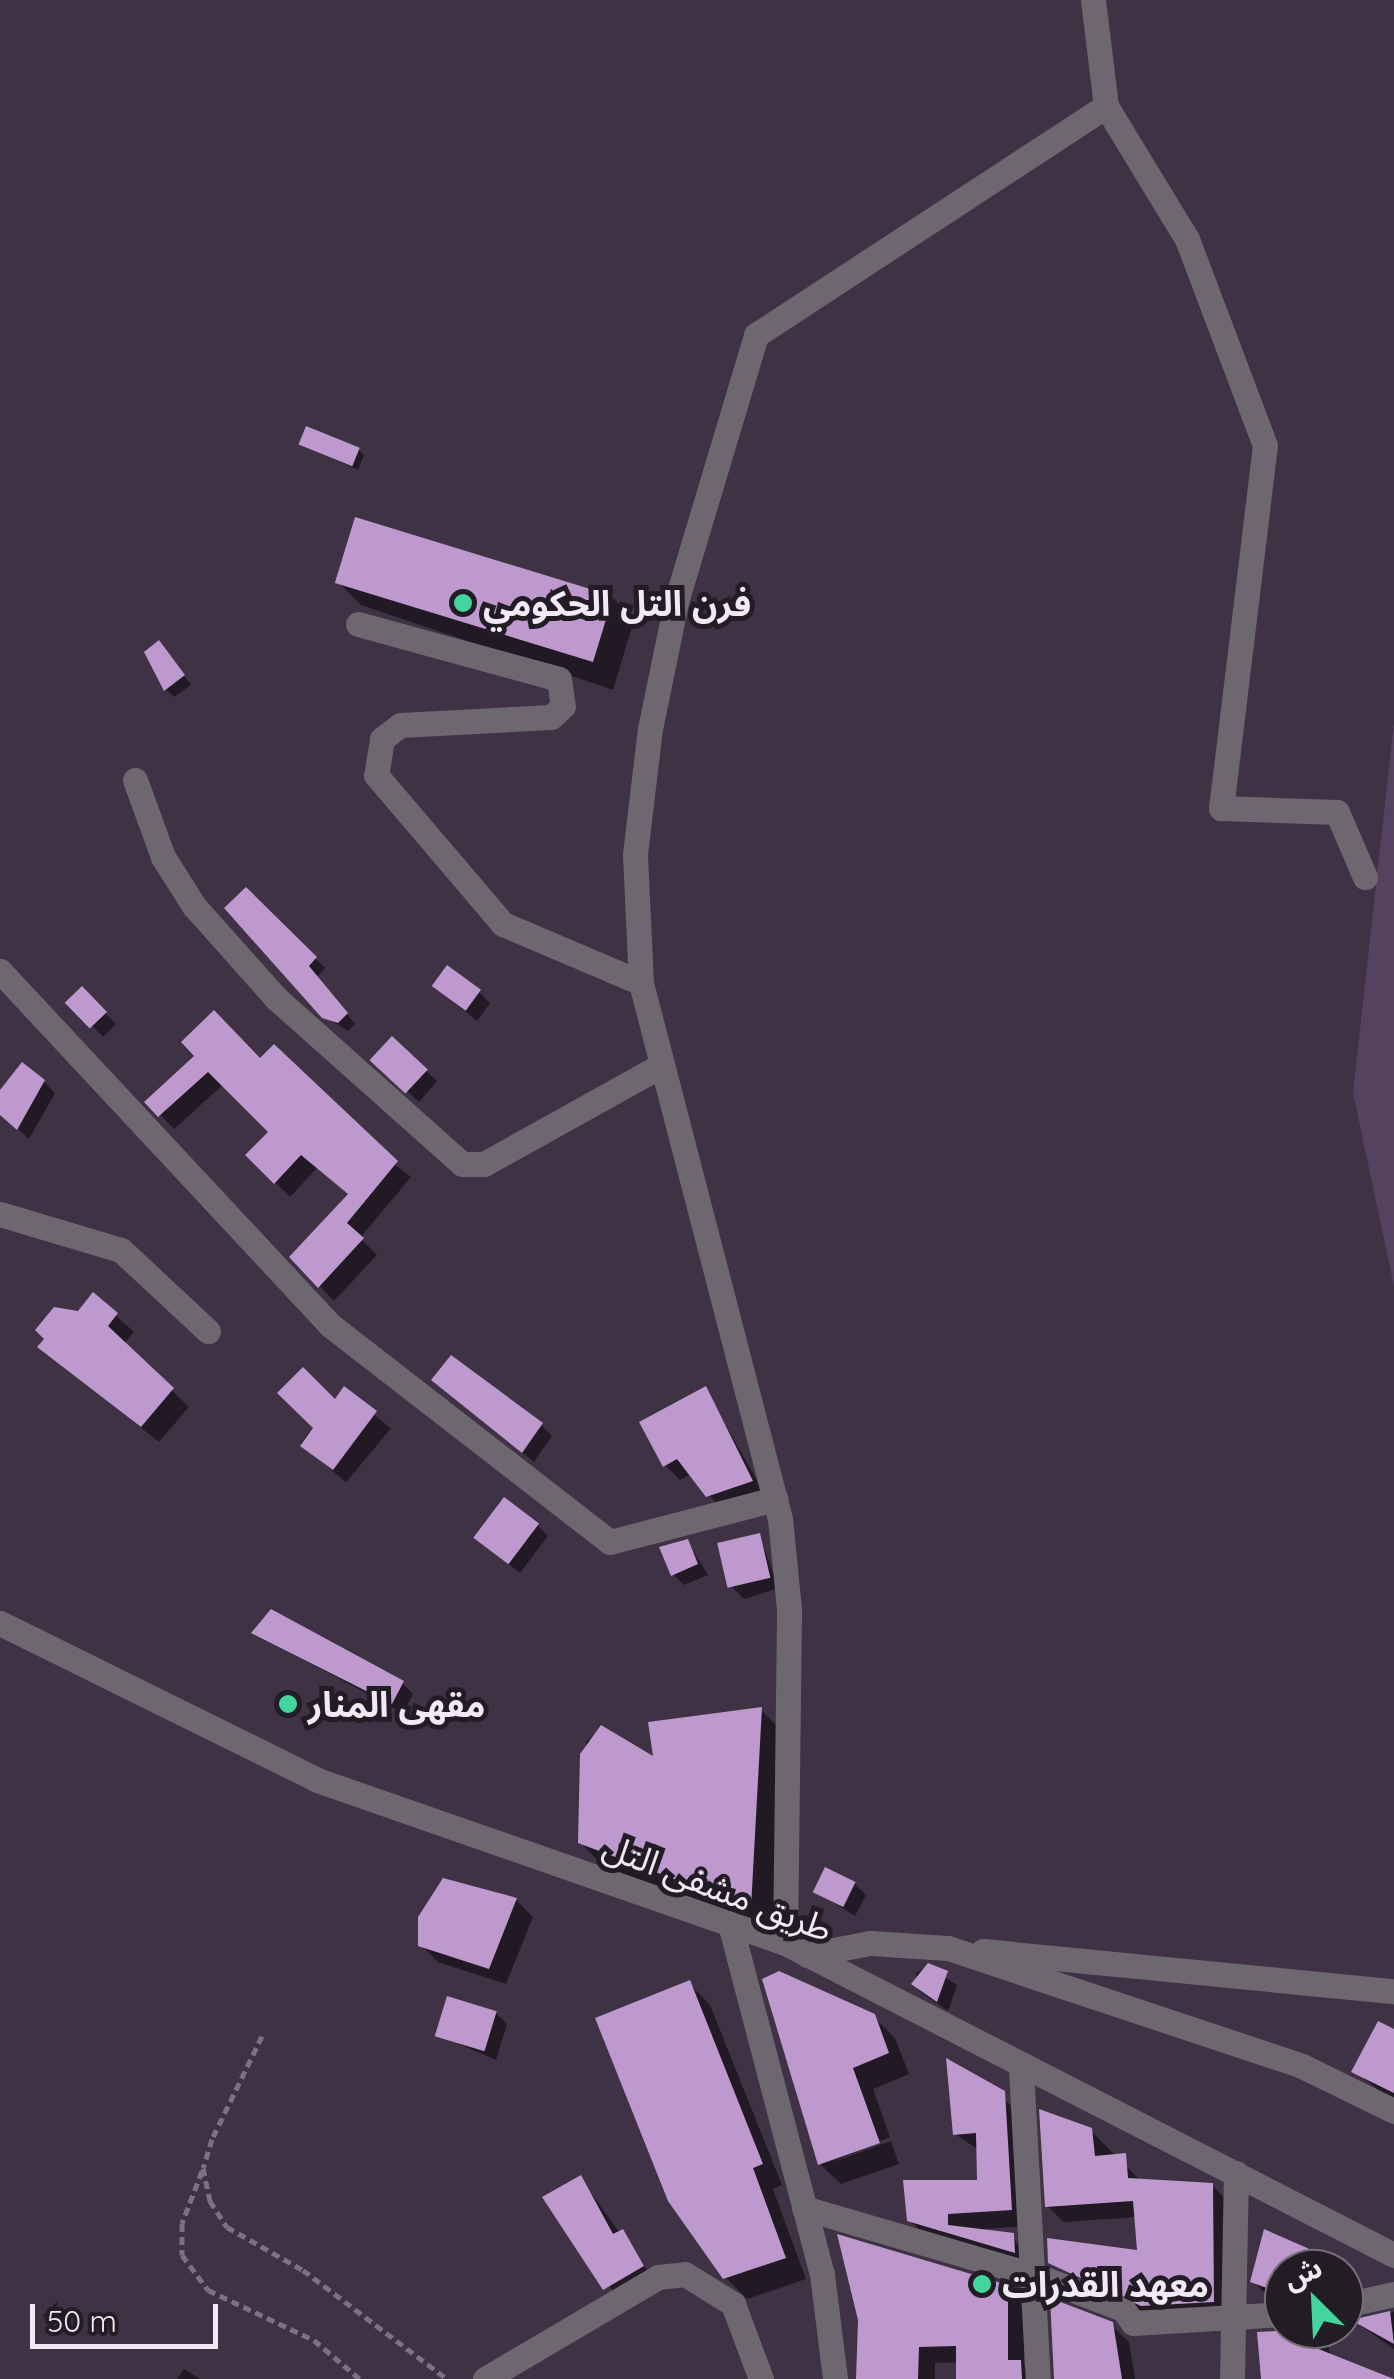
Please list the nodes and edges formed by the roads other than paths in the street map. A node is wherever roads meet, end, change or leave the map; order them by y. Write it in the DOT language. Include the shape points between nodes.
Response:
graph roads {
  1 [pos="1093,0"];
  2 [pos="1106,106"];
  3 [pos="358,624"];
  4 [pos="135,780"];
  5 [pos="1366,878"];
  6 [pos="0,971"];
  7 [pos="641,983"];
  8 [pos="662,1065"];
  9 [pos="0,1214"];
  10 [pos="208,1331"];
  11 [pos="775,1499"];
  12 [pos="0,1622"];
  13 [pos="730,1924"];
  14 [pos="948,1948"];
  15 [pos="796,1949"];
  16 [pos="1394,1991"];
  17 [pos="1021,2068"];
  18 [pos="1394,2111"];
  19 [pos="1236,2173"];
  20 [pos="804,2208"];
  21 [pos="1394,2256"];
  22 [pos="1037,2276"];
  23 [pos="1394,2294"];
  24 [pos="1364,2301"];
  25 [pos="1264,2317"];
  26 [pos="1229,2322"];
  27 [pos="486,2379"];
  28 [pos="762,2379"];
  29 [pos="835,2379"];
  30 [pos="1038,2379"];
  31 [pos="1232,2379"];
  1 -- 2 [label="street"];
  2 -- 5 [label="street" via="1187,239 1265,445 1221,808 1337,812"];
  2 -- 7 [label="street" via="756,335 676,602 650,729 635,854"];
  3 -- 7 [label="street" via="559,679 564,706 551,717 400,725 382,739 376,775 504,924"];
  4 -- 8 [label="street" via="163,857 194,906 277,1000 462,1164 484,1164"];
  6 -- 11 [label="street" via="330,1325 610,1542"];
  7 -- 8 [label="street"];
  8 -- 11 [label="street"];
  9 -- 10 [label="street" via="121,1250"];
  11 -- 15 [label="street" via="789,1609"];
  12 -- 13 [label="street, طريق مشفى التل" via="317,1780"];
  13 -- 15 [label="street, طريق مشفى التل"];
  13 -- 20 [label="street"];
  14 -- 15 [label="street" via="870,1943"];
  14 -- 16 [label="street"];
  14 -- 18 [label="street" via="1302,2066"];
  15 -- 17 [label="street, طريق مشفى التل"];
  17 -- 19 [label="street, طريق مشفى التل"];
  17 -- 22 [label="street"];
  19 -- 21 [label="street, طريق مشفى التل"];
  19 -- 26 [label="street"];
  20 -- 22 [label="street"];
  20 -- 29 [label="street"];
  22 -- 26 [label="street" via="1123,2309 1133,2323"];
  22 -- 30 [label="street"];
  23 -- 24 [label="street"];
  25 -- 26 [label="street"];
  26 -- 31 [label="street"];
  27 -- 28 [label="street" via="658,2277 685,2274 733,2304"];
}
